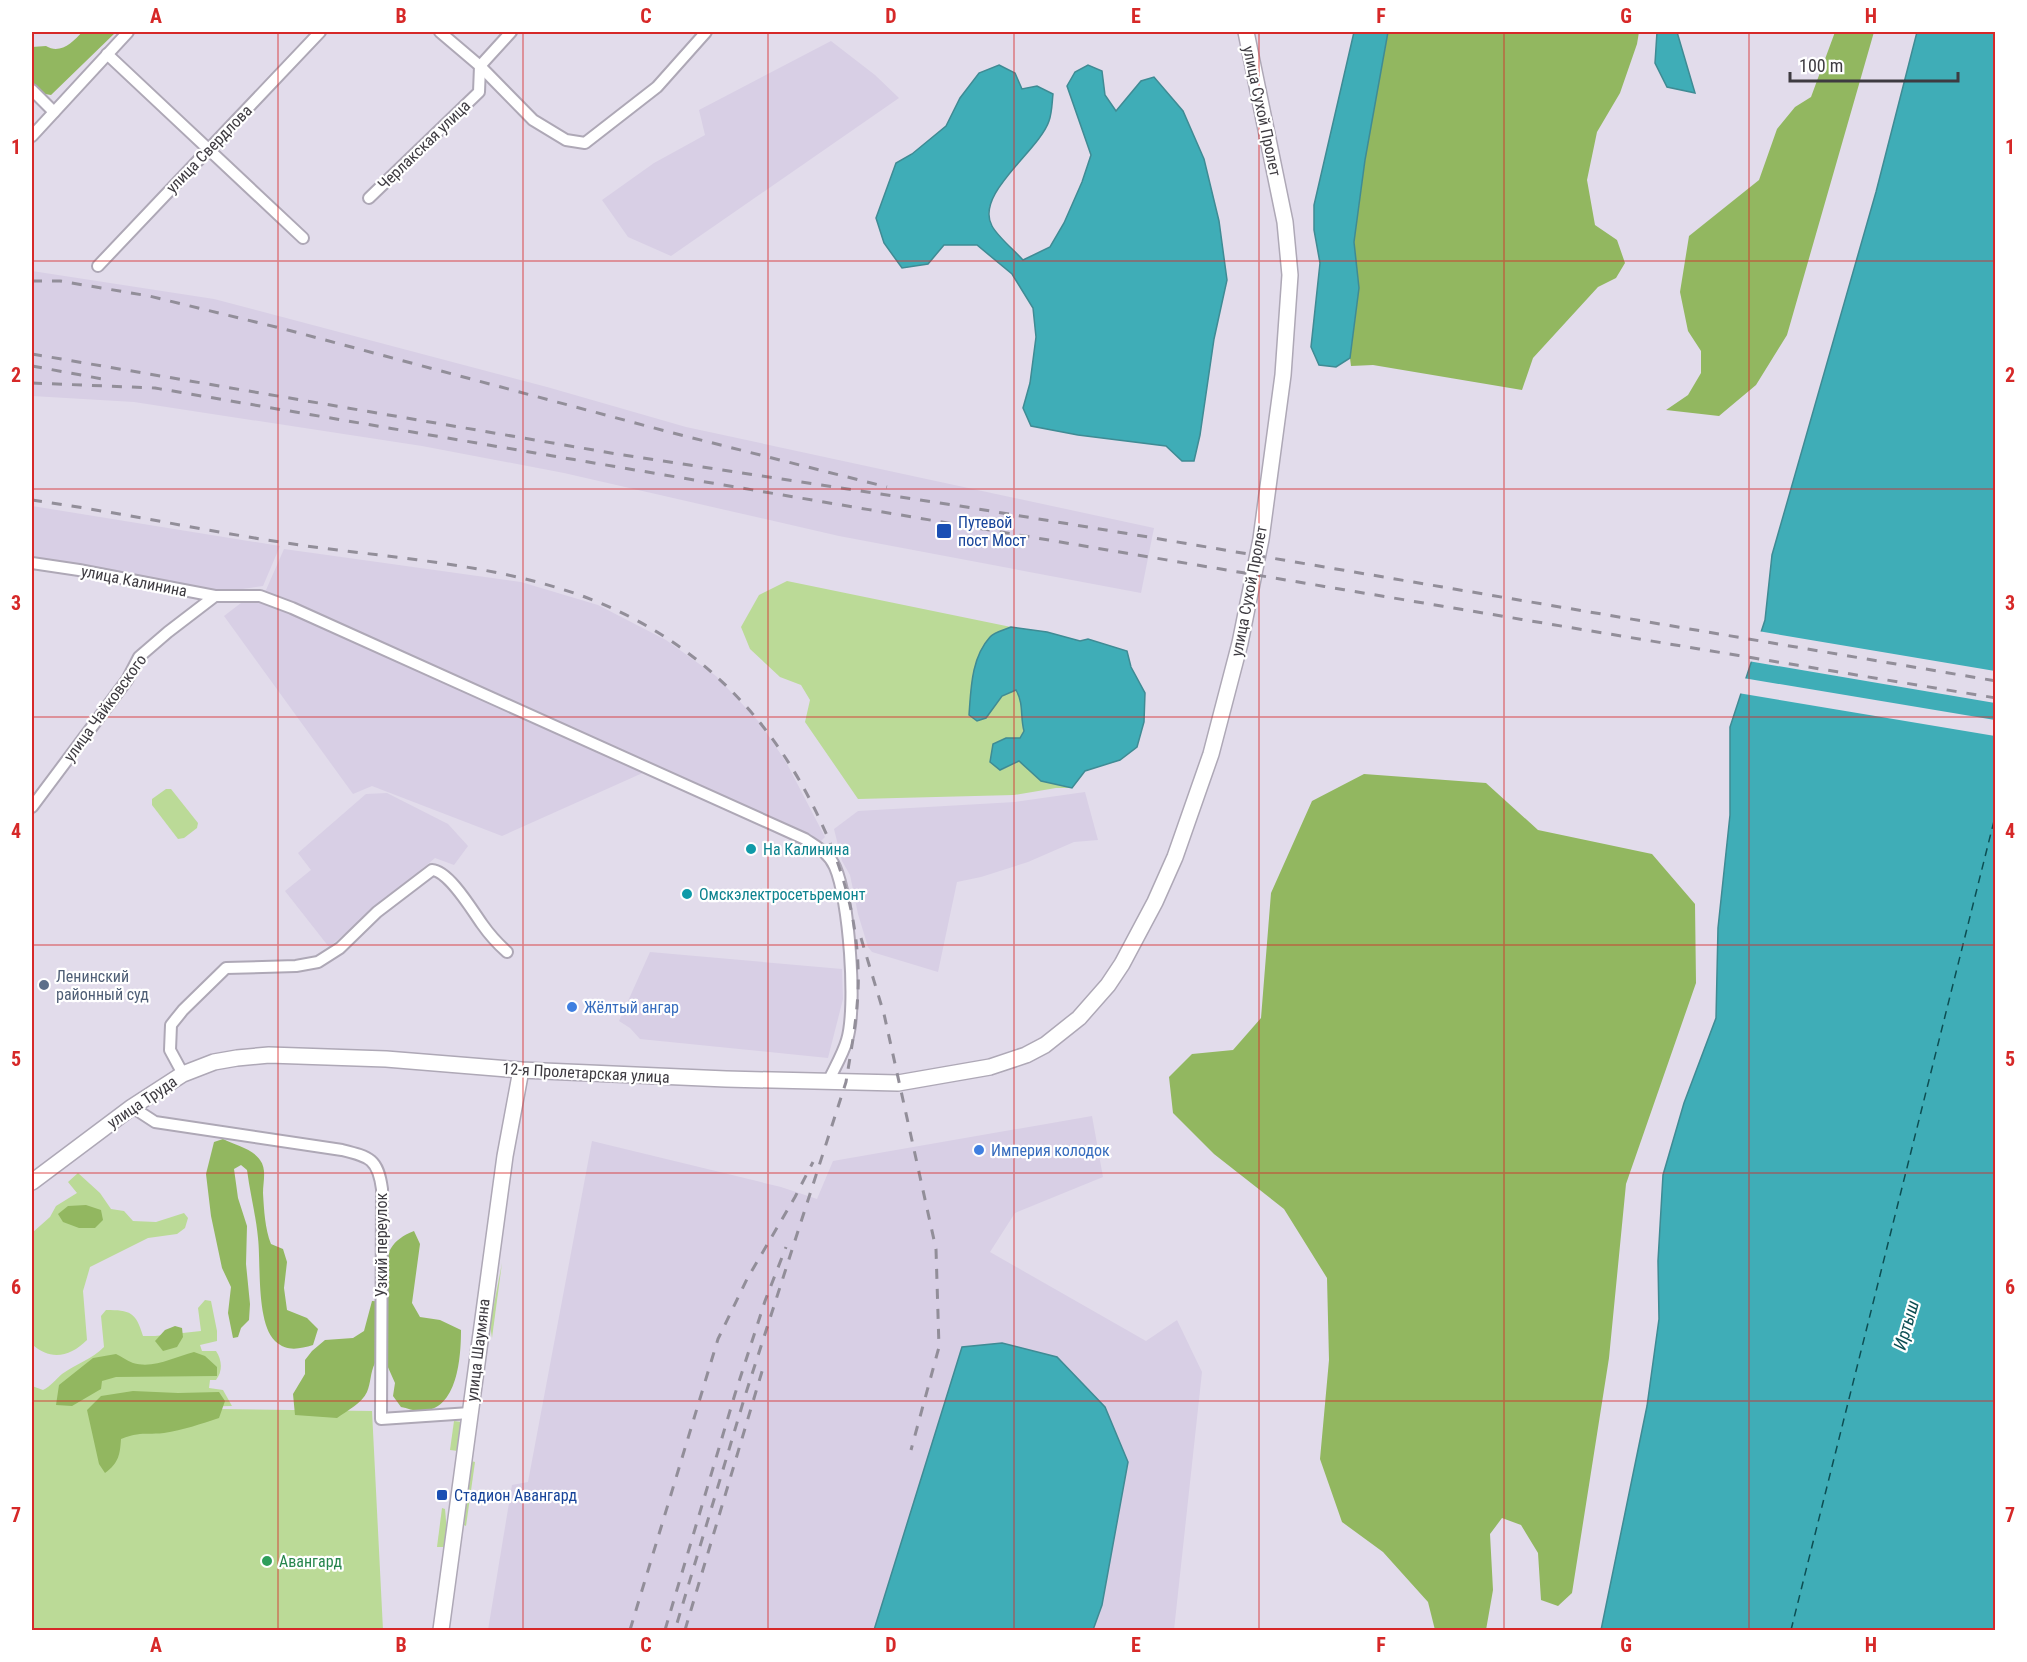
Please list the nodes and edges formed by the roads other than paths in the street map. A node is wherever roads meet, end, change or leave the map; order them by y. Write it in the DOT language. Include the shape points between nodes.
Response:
graph roads {
  1 [pos="128,32"];
  2 [pos="320,32"];
  3 [pos="440,32"];
  4 [pos="511,32"];
  5 [pos="706,32"];
  6 [pos="1246,32"];
  7 [pos="107,54"];
  8 [pos="480,66"];
  9 [pos="32,90"];
  10 [pos="54,112"];
  11 [pos="32,136"];
  12 [pos="209,150"];
  13 [pos="369,198"];
  14 [pos="303,238"];
  15 [pos="98,266"];
  16 [pos="32,563"];
  17 [pos="215,596"];
  18 [pos="32,807"];
  19 [pos="507,952"];
  20 [pos="990,1066"];
  21 [pos="521,1070"];
  22 [pos="183,1074"];
  23 [pos="828,1082"];
  24 [pos="132,1107"];
  25 [pos="32,1182"];
  26 [pos="470,1413"];
  27 [pos="441,1630"];
  1 -- 7 [label="street"];
  2 -- 12 [label="street, улица Свердлова"];
  3 -- 8 [label="street"];
  4 -- 8 [label="street"];
  5 -- 8 [label="street" via="657,87 585,143 566,140 533,120"];
  6 -- 20 [label="main road, улица Сухой Пролет" via="1285,222 1290,275 1283,375 1261,539 1240,643 1211,754 1175,857 1122,964 1094,1003 1061,1033 1026,1055"];
  7 -- 10 [label="street"];
  7 -- 12 [label="street"];
  8 -- 13 [label="street, Черлакская улица" via="479,92"];
  9 -- 10 [label="street"];
  10 -- 11 [label="street"];
  12 -- 14 [label="street"];
  12 -- 15 [label="street, улица Свердлова"];
  16 -- 17 [label="street, улица Калинина"];
  17 -- 18 [label="street, улица Чайковского" via="140,657"];
  17 -- 23 [label="street, улица Калинина" via="260,596 292,608 806,839 828,854 835,866 845,909 852,999 847,1040"];
  19 -- 22 [label="street, улица Труда" via="469,902 436,870 427,872 340,948 318,962 226,968 171,1025 170,1050"];
  20 -- 23 [label="main road, 12-я Пролетарская улица" via="898,1083"];
  21 -- 22 [label="main road, 12-я Пролетарская улица" via="269,1055 214,1062"];
  21 -- 23 [label="main road, 12-я Пролетарская улица"];
  21 -- 26 [label="main road, улица Шаумяна" via="505,1156"];
  22 -- 24 [label="main road, улица Труда"];
  24 -- 25 [label="main road, улица Труда"];
  24 -- 26 [label="street, Узкий переулок" via="155,1122 368,1156 375,1164 382,1189 381,1419"];
  26 -- 27 [label="main road, улица Шаумяна"];
}
